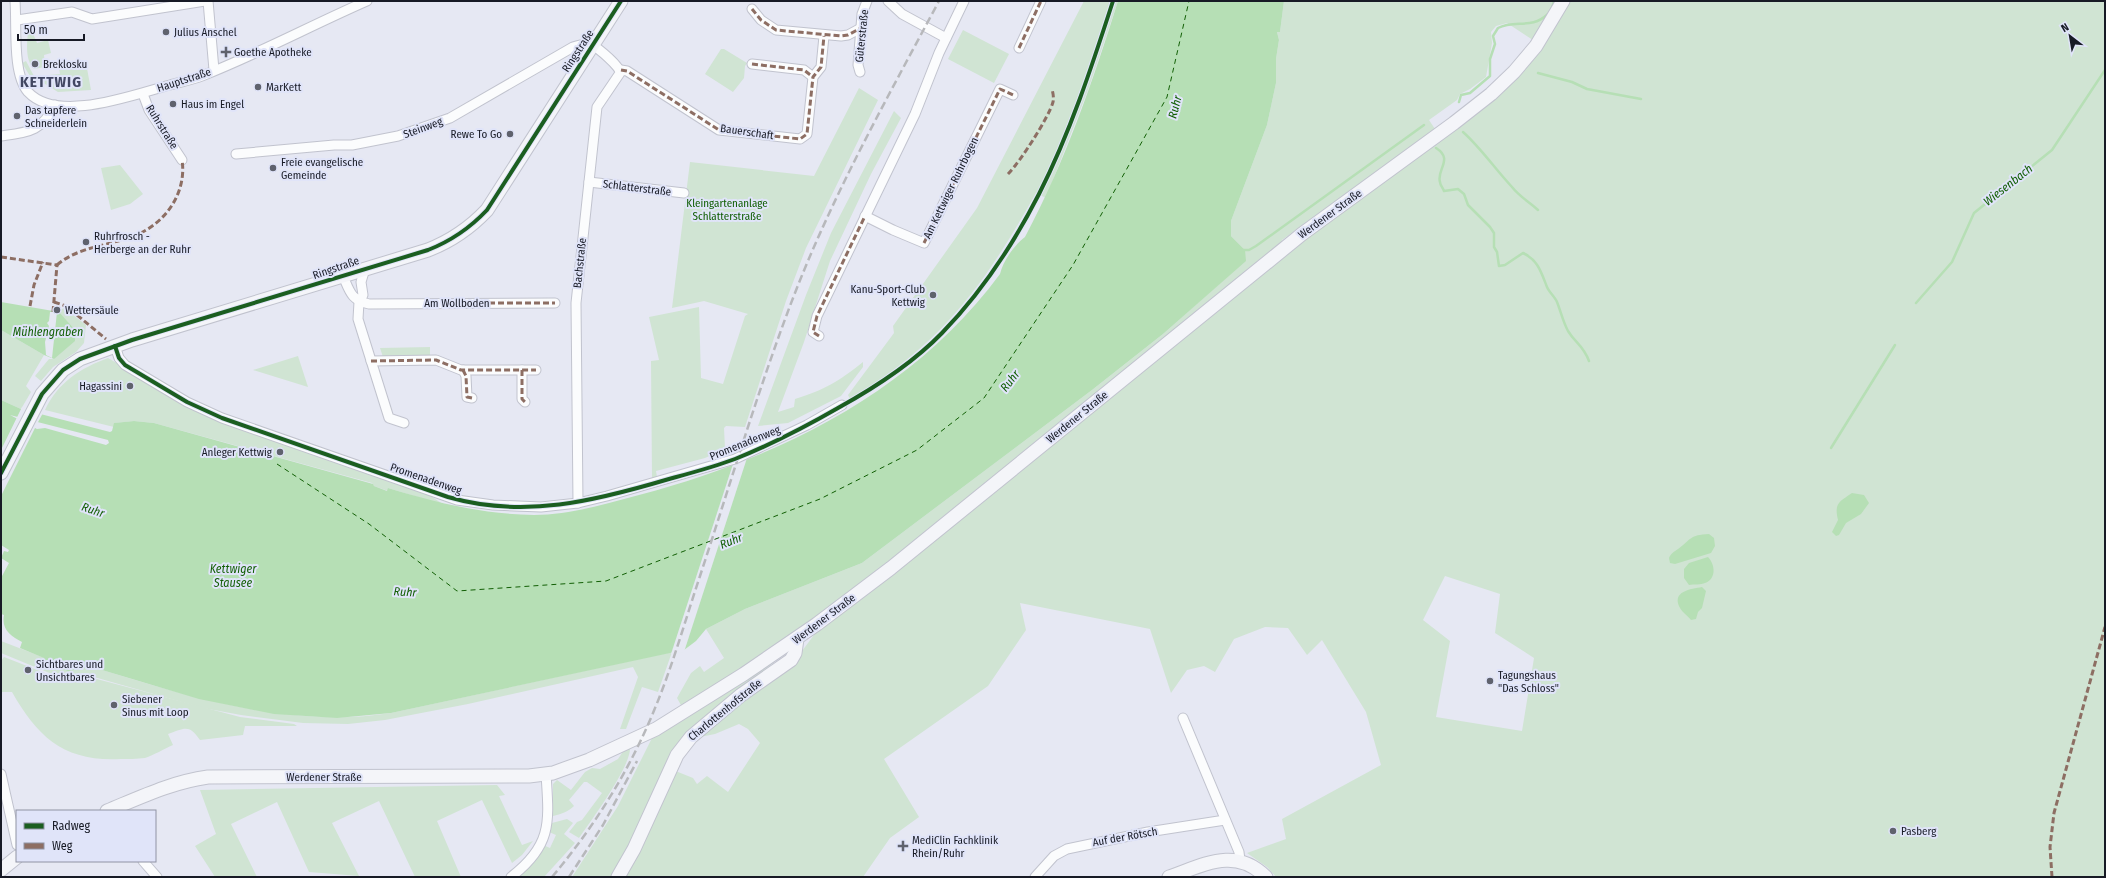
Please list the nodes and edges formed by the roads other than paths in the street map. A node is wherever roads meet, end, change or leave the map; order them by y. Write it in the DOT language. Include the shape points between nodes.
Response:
graph roads {
  1 [pos="15,1"];
  2 [pos="207,1"];
  3 [pos="367,1"];
  4 [pos="621,1"];
  5 [pos="867,1"];
  6 [pos="888,1"];
  7 [pos="964,1"];
  8 [pos="1041,1"];
  9 [pos="1563,1"];
  10 [pos="351,4"];
  11 [pos="752,9"];
  12 [pos="17,20"];
  13 [pos="861,28"];
  14 [pos="824,36"];
  15 [pos="946,38"];
  16 [pos="592,45"];
  17 [pos="1018,48"];
  18 [pos="752,64"];
  19 [pos="214,70"];
  20 [pos="621,70"];
  21 [pos="860,72"];
  22 [pos="812,77"];
  23 [pos="143,94"];
  24 [pos="1013,95"];
  25 [pos="52,104"];
  26 [pos="1,136"];
  27 [pos="236,154"];
  28 [pos="182,160"];
  29 [pos="589,182"];
  30 [pos="684,193"];
  31 [pos="865,216"];
  32 [pos="371,266"];
  33 [pos="343,276"];
  34 [pos="359,302"];
  35 [pos="555,303"];
  36 [pos="819,336"];
  37 [pos="115,346"];
  38 [pos="371,361"];
  39 [pos="463,370"];
  40 [pos="522,370"];
  41 [pos="536,370"];
  42 [pos="472,398"];
  43 [pos="525,402"];
  44 [pos="842,405"];
  45 [pos="404,423"];
  46 [pos="1,473"];
  47 [pos="578,503"];
  48 [pos="797,639"];
  49 [pos="1182,718"];
  50 [pos="1,774"];
  51 [pos="546,774"];
  52 [pos="109,810"];
  53 [pos="1225,820"];
  54 [pos="16,841"];
  55 [pos="16,858"];
  56 [pos="1240,860"];
  57 [pos="144,862"];
  58 [pos="1,870"];
  59 [pos="157,877"];
  60 [pos="511,877"];
  61 [pos="618,877"];
  62 [pos="1036,877"];
  63 [pos="1169,877"];
  64 [pos="1266,877"];
  1 -- 12 [label="street"];
  2 -- 12 [label="street" via="92,19 72,12"];
  2 -- 19 [label="street"];
  3 -- 10 [label="street, Hauptstraße"];
  4 -- 16 [label="main road, Ringstraße"];
  5 -- 13 [label="street, Güterstraße" via="862,14"];
  6 -- 15 [label="street" via="902,14"];
  7 -- 15 [label="street"];
  8 -- 17 [label="street"];
  9 -- 48 [label="main road, Werdener Straße" via="1536,46 1491,94 1302,234 891,568"];
  10 -- 19 [label="street, Hauptstraße"];
  11 -- 14 [label="street" via="761,20 776,30"];
  12 -- 25 [label="street" via="17,59 20,71 31,86"];
  13 -- 14 [label="street" via="848,35"];
  13 -- 21 [label="street, Güterstraße" via="858,65"];
  14 -- 22 [label="street, Bauerschaft" via="821,67"];
  15 -- 31 [label="street" via="915,114"];
  16 -- 20 [label="street"];
  16 -- 27 [label="street, Steinweg" via="573,47 450,118 398,136 352,145"];
  16 -- 32 [label="main road, Ringstraße" via="496,196 478,219 441,245"];
  18 -- 22 [label="street" via="804,70"];
  19 -- 23 [label="street, Hauptstraße" via="188,81"];
  20 -- 22 [label="street, Bauerschaft" via="627,71 719,130 800,139 807,134"];
  20 -- 29 [label="street, Bachstraße" via="597,107"];
  23 -- 25 [label="street, Hauptstraße" via="77,107"];
  23 -- 28 [label="street, Ruhrstraße" via="149,110"];
  24 -- 31 [label="street, Am Kettwiger Ruhrbogen" via="1000,89 924,243"];
  25 -- 26 [label="street" via="48,120 40,126"];
  29 -- 30 [label="street, Schlatterstraße"];
  29 -- 47 [label="street, Bachstraße" via="576,303"];
  31 -- 36 [label="street" via="817,316 813,332"];
  32 -- 33 [label="main road, Ringstraße"];
  32 -- 34 [label="street" via="364,272 361,282 363,295"];
  33 -- 34 [label="street" via="351,295"];
  33 -- 37 [label="main road, Ringstraße"];
  34 -- 35 [label="street, Am Wollboden"];
  34 -- 38 [label="street" via="358,319"];
  37 -- 46 [label="main road, Ringstraße" via="72,363 55,379 41,396"];
  37 -- 47 [label="street, Promenadenweg" via="119,358 125,364 188,402 222,418 448,497 483,504 526,507"];
  38 -- 39 [label="street" via="436,360"];
  38 -- 45 [label="street" via="389,418"];
  39 -- 40 [label="street"];
  39 -- 42 [label="street" via="466,376 467,397"];
  40 -- 41 [label="street"];
  40 -- 43 [label="street" via="522,399"];
  44 -- 47 [label="street, Promenadenweg" via="807,425 735,459"];
  48 -- 51 [label="main road, Werdener Straße" via="656,729 589,760"];
  48 -- 61 [label="main road, Charlottenhofstraße" via="791,660 741,695 685,742"];
  49 -- 53 [label="street" via="1208,774"];
  50 -- 54 [label="street"];
  51 -- 52 [label="main road, Werdener Straße" via="500,778 208,777 186,780 162,788"];
  51 -- 60 [label="street" via="547,820 543,840 529,862"];
  53 -- 56 [label="street"];
  53 -- 62 [label="street, Auf der Rötsch" via="1067,849 1054,856"];
  55 -- 58 [label="main road"];
  56 -- 63 [label="main road" via="1212,862"];
  56 -- 64 [label="main road" via="1250,864"];
  57 -- 59 [label="street"];
}
